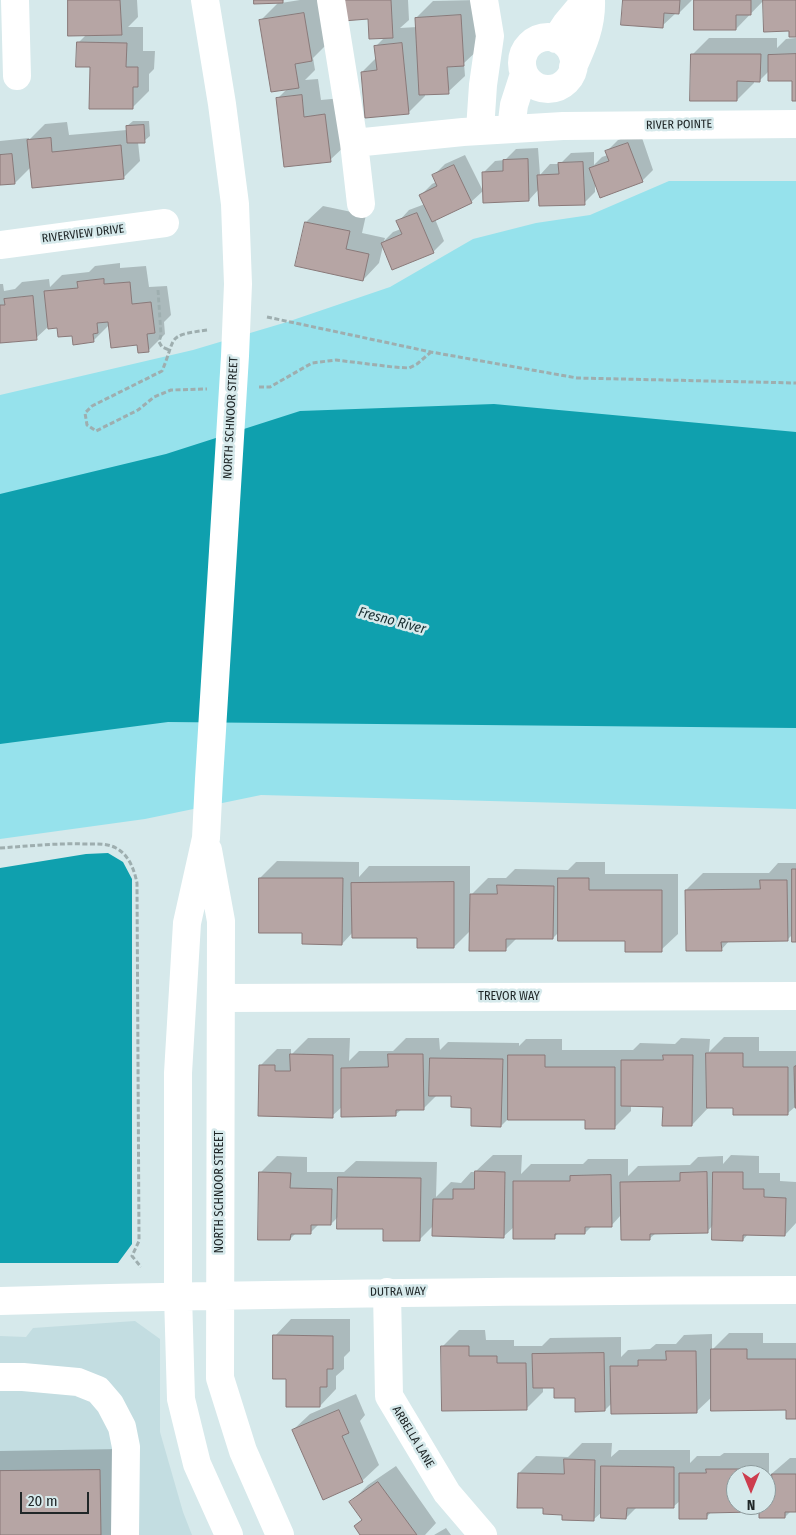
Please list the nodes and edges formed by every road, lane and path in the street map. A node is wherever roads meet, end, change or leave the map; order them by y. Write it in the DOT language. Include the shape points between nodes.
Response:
graph roads {
  1 [pos="15,0"];
  2 [pos="205,0"];
  3 [pos="331,0"];
  4 [pos="484,0"];
  5 [pos="586,0"];
  6 [pos="591,0"];
  7 [pos="556,39"];
  8 [pos="524,74"];
  9 [pos="569,74"];
  10 [pos="17,76"];
  11 [pos="796,124"];
  12 [pos="563,126"];
  13 [pos="511,129"];
  14 [pos="480,130"];
  15 [pos="354,143"];
  16 [pos="361,204"];
  17 [pos="165,223"];
  18 [pos="0,245"];
  19 [pos="158,290"];
  20 [pos="268,317"];
  21 [pos="169,350"];
  22 [pos="796,383"];
  23 [pos="206,838"];
  24 [pos="0,848"];
  25 [pos="796,996"];
  26 [pos="221,998"];
  27 [pos="141,1267"];
  28 [pos="796,1290"];
  29 [pos="387,1292"];
  30 [pos="178,1295"];
  31 [pos="220,1295"];
  32 [pos="0,1300"];
  33 [pos="0,1377"];
  34 [pos="125,1535"];
  35 [pos="229,1535"];
  36 [pos="280,1535"];
  37 [pos="483,1535"];
  1 -- 10 [label="street"];
  2 -- 23 [label="street, NORTH SCHNOOR STREET" via="235,204 238,284"];
  3 -- 15 [label="street"];
  4 -- 14 [label="street" via="490,36"];
  5 -- 7 [label="street"];
  6 -- 9 [label="street" via="592,14 587,36"];
  7 -- 8 [label="street" via="539,39 531,43 522,58"];
  7 -- 9 [label="street" via="564,43 573,58"];
  8 -- 9 [label="street" via="543,89 559,86"];
  8 -- 13 [label="street"];
  9 -- 12 [label="street"];
  11 -- 12 [label="street, RIVER POINTE"];
  12 -- 13 [label="street, RIVER POINTE"];
  13 -- 14 [label="street, RIVER POINTE"];
  14 -- 15 [label="street, RIVER POINTE"];
  15 -- 16 [label="street"];
  17 -- 18 [label="street, RIVERVIEW DRIVE"];
  19 -- 21 [label="path" via="159,342"];
  20 -- 22 [label="path" via="431,352 576,378"];
  23 -- 26 [label="street, NORTH SCHNOOR STREET" via="221,921"];
  23 -- 30 [label="street, NORTH SCHNOOR STREET" via="187,922 180,1035"];
  24 -- 27 [label="path" via="62,843 108,844 126,856 134,869 139,1241 132,1256"];
  25 -- 26 [label="street, TREVOR WAY"];
  26 -- 31 [label="street, NORTH SCHNOOR STREET"];
  28 -- 29 [label="street, DUTRA WAY"];
  29 -- 31 [label="street, DUTRA WAY"];
  29 -- 37 [label="street, ARBELLA LANE" via="389,1396 447,1494"];
  30 -- 31 [label="street, DUTRA WAY"];
  30 -- 32 [label="street, DUTRA WAY"];
  30 -- 35 [label="street, NORTH SCHNOOR STREET" via="181,1399 197,1464"];
  31 -- 36 [label="street, NORTH SCHNOOR STREET" via="220,1378 243,1451"];
  33 -- 34 [label="street" via="78,1382 98,1390 110,1404 122,1427 126,1447"];
}
